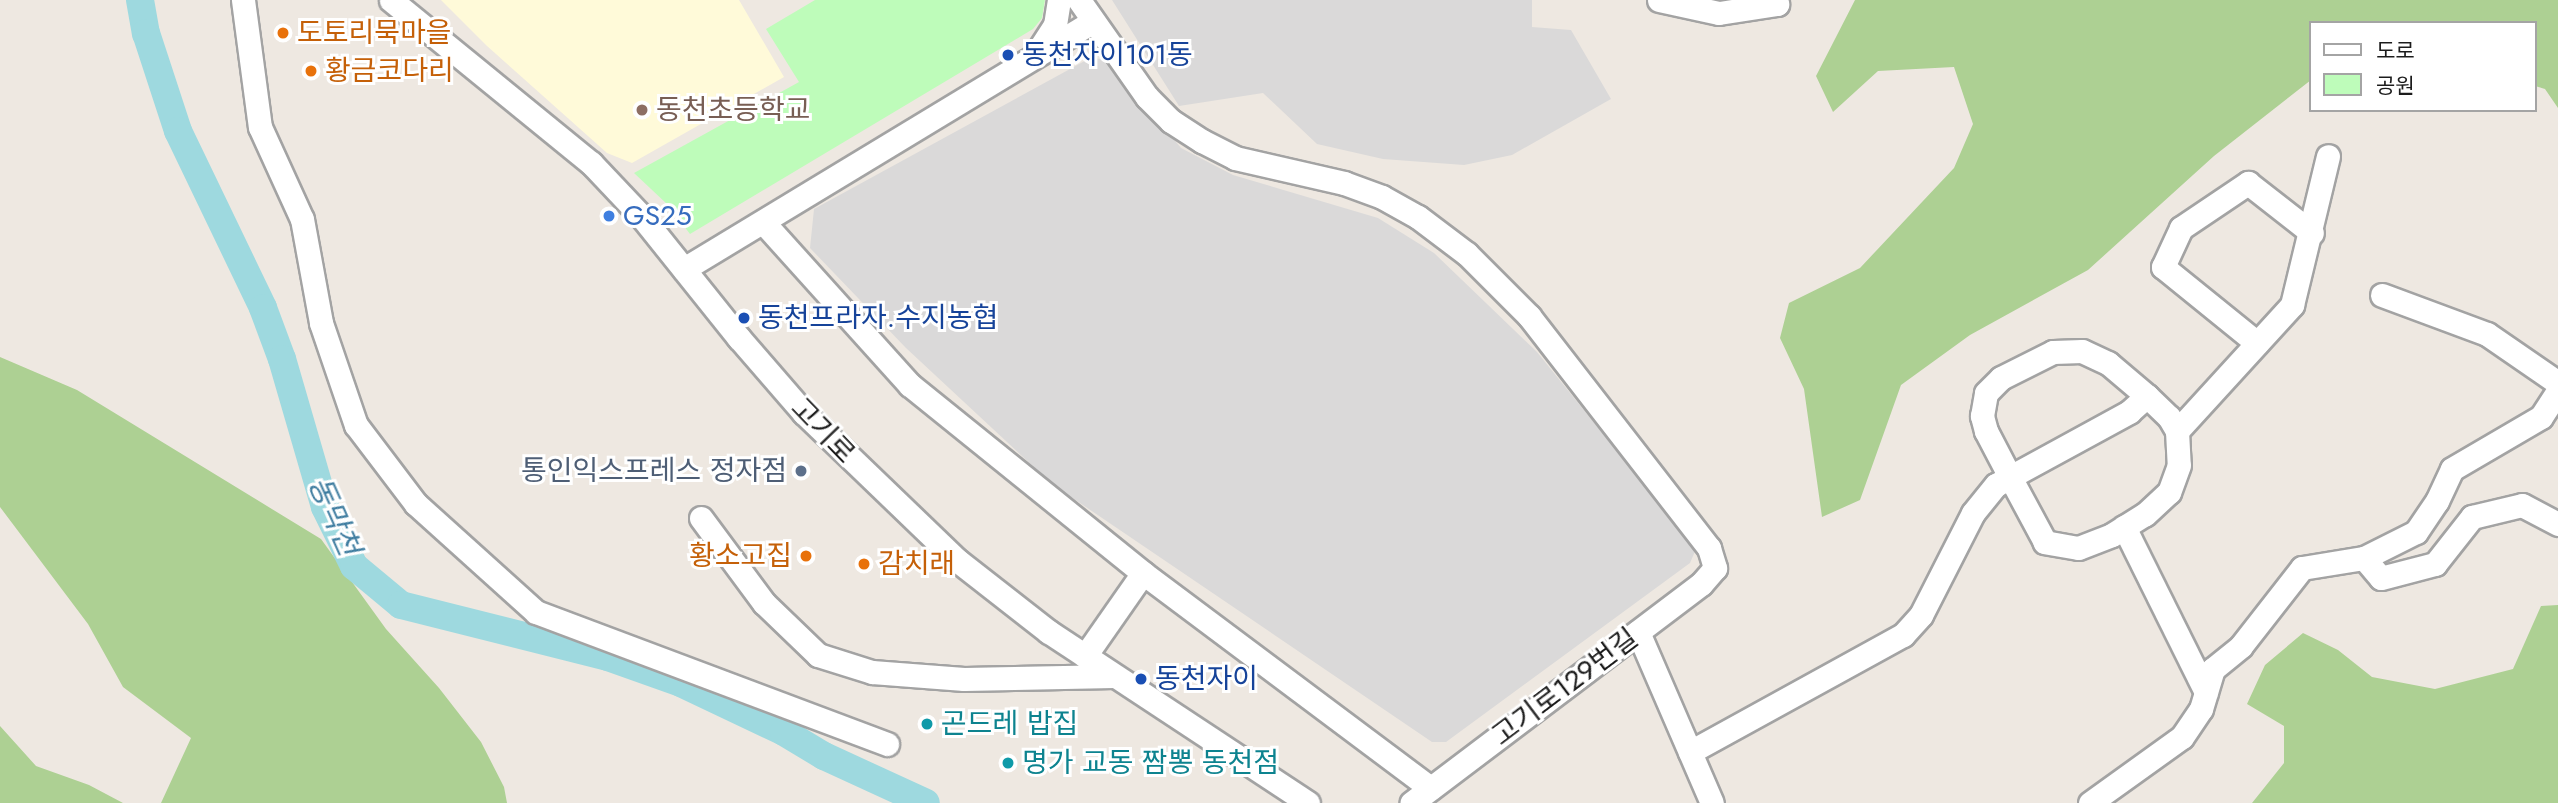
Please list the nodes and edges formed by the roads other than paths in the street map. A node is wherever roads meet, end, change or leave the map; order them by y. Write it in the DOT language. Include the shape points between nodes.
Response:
graph roads {
  1 [pos="243,0"];
  2 [pos="391,0"];
  3 [pos="1059,0"];
  4 [pos="1079,0"];
  5 [pos="1659,0"];
  6 [pos="1775,0"];
  7 [pos="1093,21"];
  8 [pos="1031,59"];
  9 [pos="2328,156"];
  10 [pos="764,223"];
  11 [pos="2312,233"];
  12 [pos="684,270"];
  13 [pos="2382,295"];
  14 [pos="2257,343"];
  15 [pos="2558,383"];
  16 [pos="2558,391"];
  17 [pos="2147,396"];
  18 [pos="2177,431"];
  19 [pos="2010,477"];
  20 [pos="701,518"];
  21 [pos="2558,524"];
  22 [pos="2124,527"];
  23 [pos="2364,558"];
  24 [pos="1143,573"];
  25 [pos="1637,632"];
  26 [pos="1084,656"];
  27 [pos="1114,676"];
  28 [pos="2206,692"];
  29 [pos="887,744"];
  30 [pos="1690,752"];
  31 [pos="1430,788"];
  32 [pos="1308,803"];
  33 [pos="1411,803"];
  34 [pos="1712,803"];
  35 [pos="2090,803"];
  1 -- 29 [label="street" via="260,127 302,219 321,323 356,425 416,504 536,612"];
  2 -- 12 [label="street, 고기로" via="591,163"];
  3 -- 8 [label="street" via="1055,25"];
  4 -- 7 [label="street"];
  5 -- 6 [label="street" via="1719,13 1777,4"];
  7 -- 8 [label="street"];
  7 -- 25 [label="street, 고기로129번길" via="1147,97 1171,121 1235,158 1344,183 1382,197 1467,254 1529,316 1709,548 1715,568"];
  8 -- 10 [label="street"];
  9 -- 11 [label="street"];
  10 -- 12 [label="street"];
  10 -- 24 [label="street" via="910,385"];
  11 -- 14 [label="street" via="2292,305"];
  11 -- 14 [label="street" via="2249,183 2180,228 2163,267"];
  12 -- 26 [label="street, 고기로" via="782,388 880,489 986,584"];
  13 -- 15 [label="street" via="2487,334"];
  14 -- 18 [label="street"];
  16 -- 23 [label="street" via="2541,417 2452,469 2416,532"];
  17 -- 18 [label="street"];
  17 -- 19 [label="street" via="2129,412"];
  17 -- 19 [label="street" via="2108,363 2082,351 2053,352 2001,378 1986,393 1982,416"];
  18 -- 22 [label="street" via="2179,465 2169,492"];
  19 -- 22 [label="street" via="2045,542 2078,548"];
  19 -- 30 [label="street" via="1996,485 1973,513 1921,615 1903,635"];
  20 -- 27 [label="street" via="764,603 818,655 872,672 964,679"];
  21 -- 23 [label="street" via="2522,505 2472,517 2435,564 2381,578"];
  22 -- 28 [label="street"];
  23 -- 28 [label="street" via="2302,568 2241,646 2213,668"];
  24 -- 26 [label="street"];
  24 -- 31 [label="street"];
  25 -- 30 [label="street"];
  25 -- 31 [label="street, 고기로129번길"];
  26 -- 27 [label="street, 고기로"];
  27 -- 32 [label="street, 고기로"];
  28 -- 35 [label="street" via="2201,709 2182,737"];
  30 -- 34 [label="street"];
  31 -- 33 [label="street, 고기로129번길"];
}
